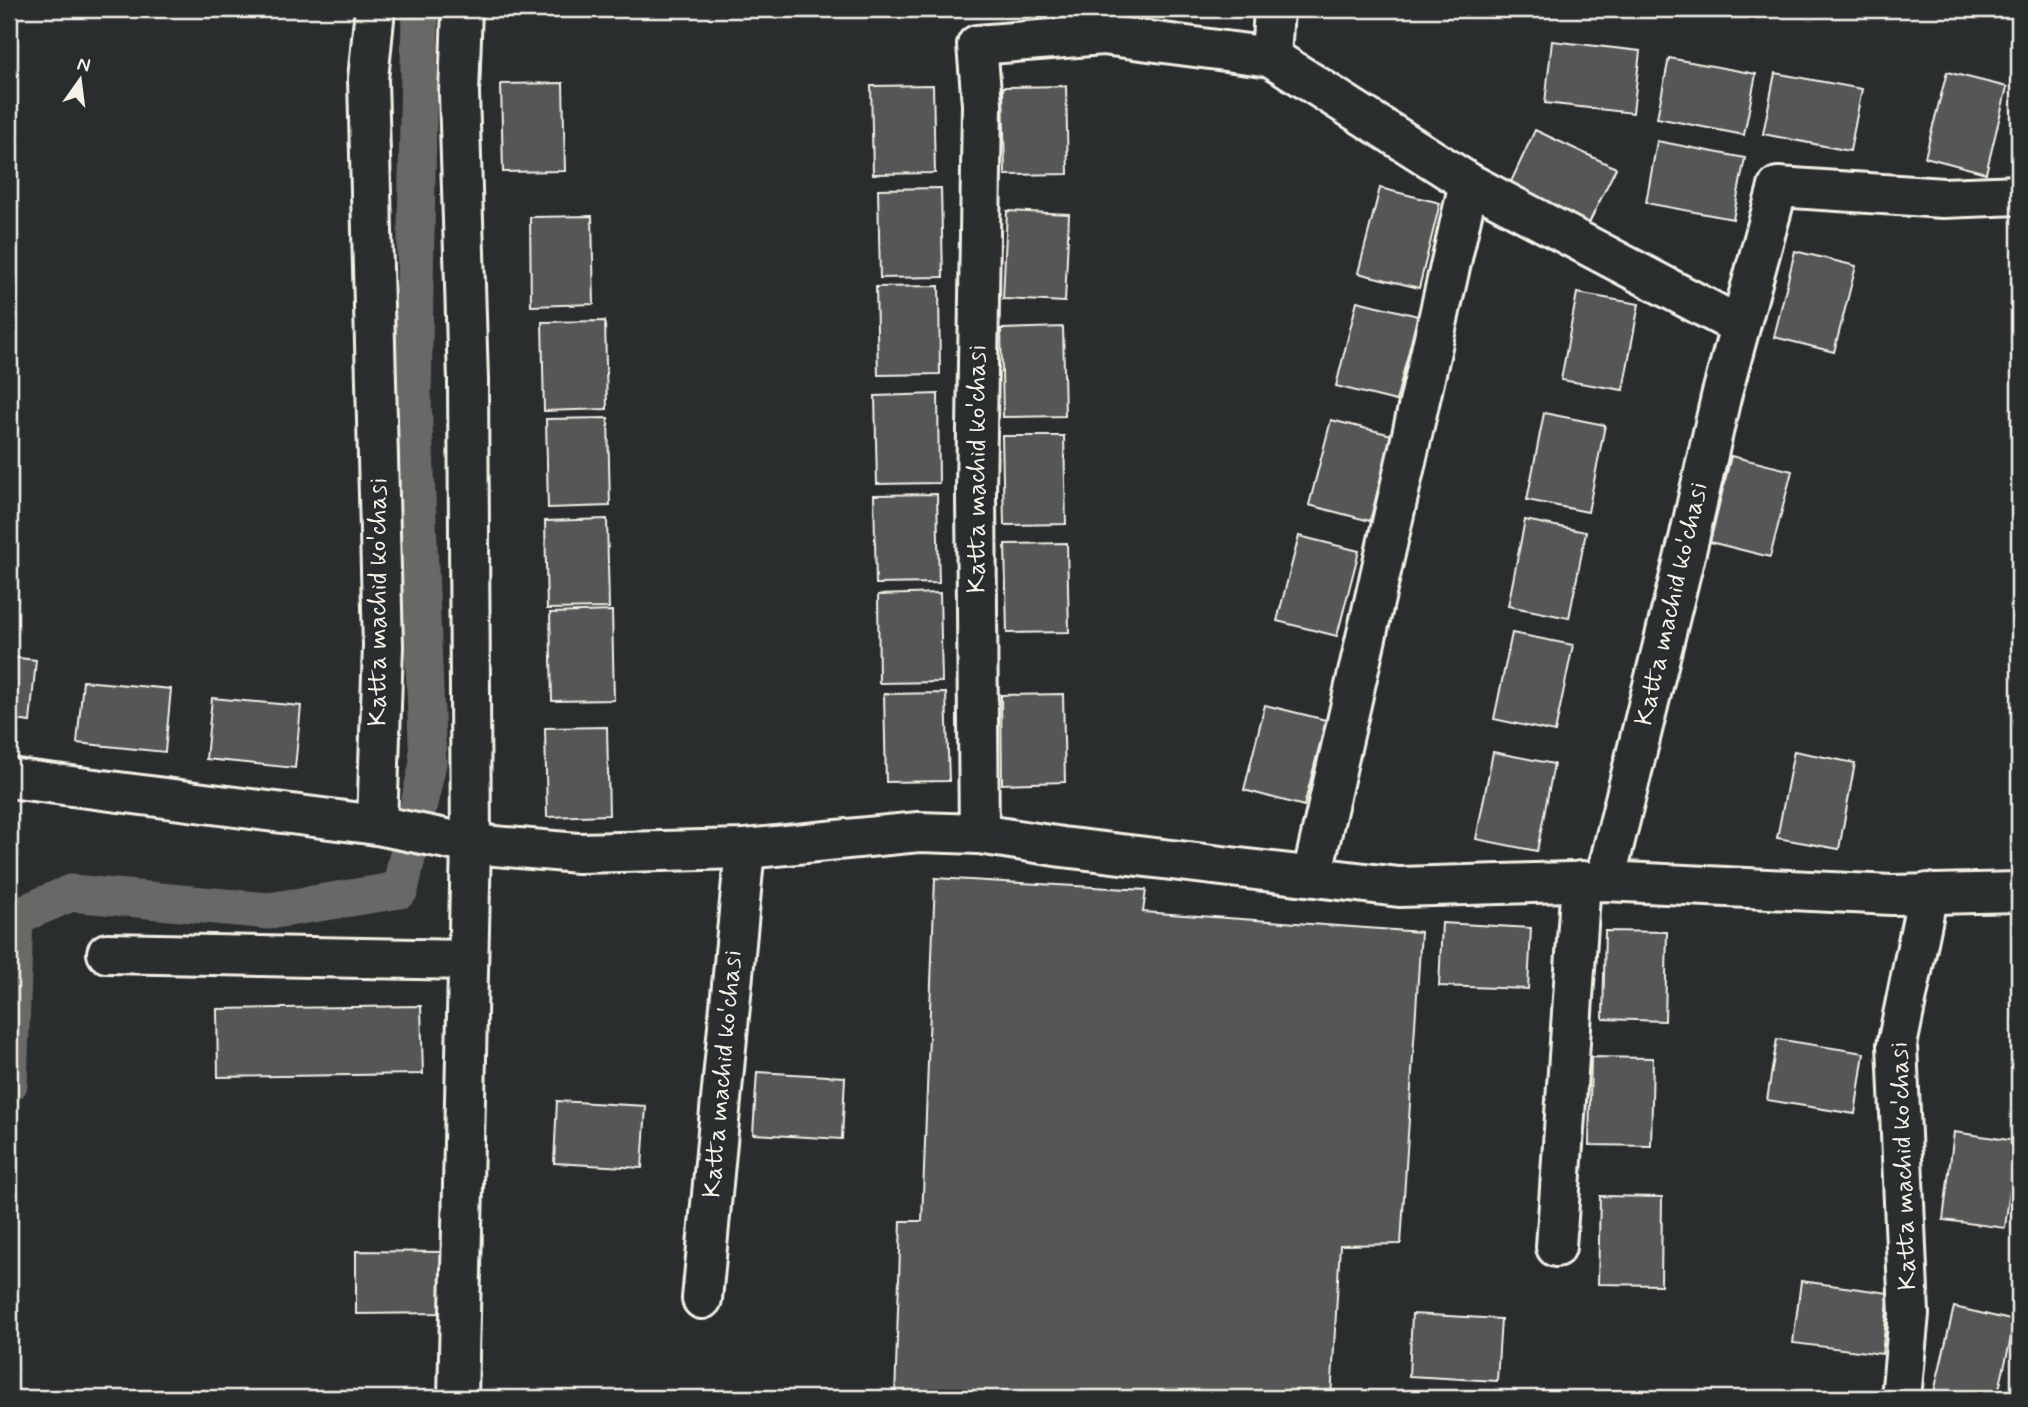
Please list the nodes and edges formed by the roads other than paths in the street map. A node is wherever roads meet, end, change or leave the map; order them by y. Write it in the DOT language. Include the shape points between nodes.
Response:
graph roads {
  1 [pos="375,9"];
  2 [pos="462,9"];
  3 [pos="1274,9"];
  4 [pos="1270,57"];
  5 [pos="1469,183"];
  6 [pos="2019,195"];
  7 [pos="1740,326"];
  8 [pos="9,778"];
  9 [pos="377,825"];
  10 [pos="979,834"];
  11 [pos="471,844"];
  12 [pos="745,849"];
  13 [pos="1312,876"];
  14 [pos="1593,881"];
  15 [pos="2019,892"];
  16 [pos="1928,894"];
  17 [pos="107,953"];
  18 [pos="468,960"];
  19 [pos="1556,1247"];
  20 [pos="702,1299"];
  21 [pos="458,1398"];
  22 [pos="1901,1398"];
  1 -- 9 [label="street, Katta machid ko'chasi" via="368,79 383,646"];
  2 -- 11 [label="street" via="459,93 468,380"];
  3 -- 4 [label="street"];
  4 -- 5 [label="street"];
  4 -- 10 [label="street, Katta machid ko'chasi" via="1103,35 977,46 982,104 976,495"];
  5 -- 7 [label="street"];
  5 -- 13 [label="street"];
  6 -- 7 [label="street, Katta machid ko'chasi" via="1943,198 1778,187"];
  7 -- 14 [label="street, Katta machid ko'chasi"];
  8 -- 9 [label="street"];
  9 -- 11 [label="street"];
  10 -- 12 [label="street" via="919,832"];
  10 -- 13 [label="street"];
  11 -- 12 [label="street" via="578,853"];
  11 -- 18 [label="street"];
  12 -- 20 [label="street, Katta machid ko'chasi"];
  13 -- 14 [label="street" via="1399,887"];
  14 -- 16 [label="street"];
  14 -- 19 [label="street, Katta machid ko'chasi"];
  15 -- 16 [label="street"];
  16 -- 22 [label="street, Katta machid ko'chasi" via="1897,1045 1909,1314"];
  17 -- 18 [label="street"];
  18 -- 21 [label="street"];
}
